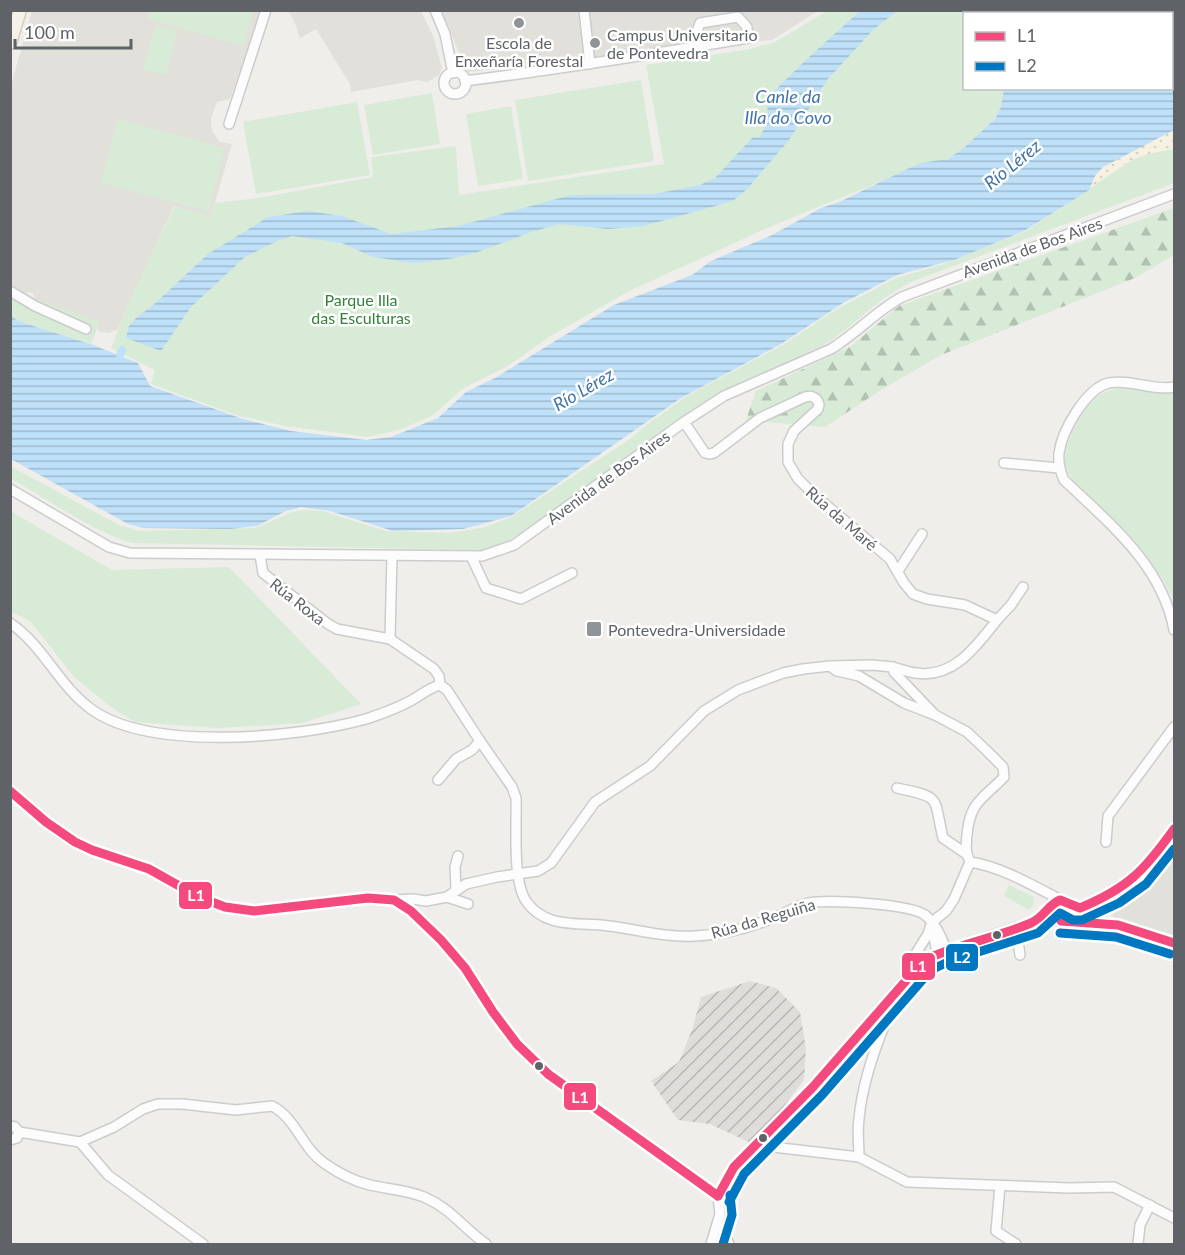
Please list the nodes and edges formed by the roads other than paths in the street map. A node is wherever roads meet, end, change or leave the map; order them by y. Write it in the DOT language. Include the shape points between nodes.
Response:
graph roads {
  1 [pos="20,10"];
  2 [pos="266,10"];
  3 [pos="435,10"];
  4 [pos="584,10"];
  5 [pos="10,43"];
  6 [pos="698,46"];
  7 [pos="590,64"];
  8 [pos="453,73"];
  9 [pos="465,81"];
  10 [pos="229,124"];
  11 [pos="1174,194"];
  12 [pos="10,291"];
  13 [pos="87,329"];
  14 [pos="1174,387"];
  15 [pos="684,422"];
  16 [pos="1004,463"];
  17 [pos="1059,468"];
  18 [pos="10,489"];
  19 [pos="922,534"];
  20 [pos="260,555"];
  21 [pos="392,555"];
  22 [pos="471,556"];
  23 [pos="898,571"];
  24 [pos="572,573"];
  25 [pos="1023,587"];
  26 [pos="997,620"];
  27 [pos="10,623"];
  28 [pos="1174,630"];
  29 [pos="390,639"];
  30 [pos="830,666"];
  31 [pos="893,667"];
  32 [pos="440,685"];
  33 [pos="935,715"];
  34 [pos="1174,727"];
  35 [pos="480,741"];
  36 [pos="438,780"];
  37 [pos="897,788"];
  38 [pos="12,795"];
  39 [pos="1174,829"];
  40 [pos="1106,842"];
  41 [pos="458,856"];
  42 [pos="967,858"];
  43 [pos="518,874"];
  44 [pos="456,889"];
  45 [pos="447,897"];
  46 [pos="1104,898"];
  47 [pos="394,900"];
  48 [pos="1060,900"];
  49 [pos="527,902"];
  50 [pos="468,904"];
  51 [pos="1076,908"];
  52 [pos="1047,910"];
  53 [pos="1055,921"];
  54 [pos="1072,921"];
  55 [pos="932,922"];
  56 [pos="1033,922"];
  57 [pos="1103,923"];
  58 [pos="1016,927"];
  59 [pos="1174,943"];
  60 [pos="941,952"];
  61 [pos="1020,956"];
  62 [pos="912,972"];
  63 [pos="882,1009"];
  64 [pos="10,1126"];
  65 [pos="14,1140"];
  66 [pos="80,1142"];
  67 [pos="755,1144"];
  68 [pos="859,1157"];
  69 [pos="1000,1186"];
  70 [pos="718,1196"];
  71 [pos="1150,1205"];
  72 [pos="1174,1218"];
  73 [pos="718,1222"];
  74 [pos="203,1245"];
  75 [pos="486,1245"];
  76 [pos="711,1245"];
  77 [pos="729,1245"];
  78 [pos="1016,1245"];
  79 [pos="1138,1245"];
  1 -- 5 [label="main road"];
  2 -- 10 [label="street"];
  3 -- 8 [label="street" via="445,34"];
  4 -- 7 [label="street"];
  6 -- 6 [label="street" via="748,38 747,27 738,17 700,23 696,34"];
  6 -- 7 [label="street"];
  7 -- 9 [label="street"];
  8 -- 9 [label="street" via="460,74"];
  8 -- 9 [label="street" via="444,82 448,92 461,92"];
  11 -- 15 [label="street, Avenida de Bos Aires" via="908,294 831,349 724,396"];
  12 -- 13 [label="street"];
  14 -- 17 [label="street" via="1110,383 1091,393 1066,432"];
  15 -- 22 [label="street, Avenida de Bos Aires" via="514,545"];
  15 -- 23 [label="street, Rúa da Maré" via="709,454 760,418 805,397 814,397 818,409 792,434 788,444 790,467 819,500 885,555"];
  16 -- 17 [label="street"];
  17 -- 28 [label="street" via="1064,480 1152,571"];
  18 -- 20 [label="street, Avenida de Bos Aires" via="123,552"];
  19 -- 23 [label="street"];
  20 -- 21 [label="street, Avenida de Bos Aires"];
  20 -- 29 [label="street, Rúa Roxa" via="263,573 328,624"];
  21 -- 22 [label="street, Avenida de Bos Aires"];
  21 -- 29 [label="street"];
  22 -- 24 [label="street" via="486,588 521,599"];
  23 -- 26 [label="street, Rúa da Maré" via="917,597 965,605"];
  25 -- 26 [label="street"];
  26 -- 31 [label="street" via="973,650 953,665 923,673"];
  27 -- 32 [label="street" via="34,644 78,699 106,718 133,729 226,736 297,733 367,718"];
  29 -- 32 [label="street, Rúa Roxa" via="434,669"];
  30 -- 31 [label="street"];
  30 -- 33 [label="street" via="859,676 904,703"];
  30 -- 43 [label="street" via="783,674 738,690 713,704 650,766 595,802 551,863 538,871"];
  31 -- 33 [label="street"];
  32 -- 35 [label="street, Rúa Roxa"];
  33 -- 42 [label="street" via="967,732 1005,772 972,808"];
  34 -- 40 [label="street" via="1108,816"];
  35 -- 36 [label="street" via="456,759"];
  35 -- 43 [label="street, Rúa Roxa" via="516,798"];
  37 -- 42 [label="street" via="928,794 936,802 943,838"];
  38 -- 47 [label="street" via="74,842 144,866 220,907 254,911 368,898"];
  39 -- 46 [label="street" via="1131,882"];
  41 -- 44 [label="street"];
  42 -- 48 [label="street"];
  42 -- 55 [label="street" via="954,899"];
  43 -- 44 [label="street"];
  43 -- 49 [label="street, Rúa Roxa"];
  44 -- 45 [label="street"];
  45 -- 47 [label="street"];
  45 -- 50 [label="street"];
  46 -- 51 [label="street"];
  46 -- 57 [label="street" via="1098,907"];
  47 -- 70 [label="street" via="441,940 518,1044 549,1074"];
  48 -- 51 [label="street"];
  48 -- 52 [label="street"];
  49 -- 55 [label="street, Rúa da Reguiña" via="543,917 556,922 661,935 725,932 817,902 915,910"];
  51 -- 54 [label="street" via="1079,916"];
  52 -- 53 [label="street"];
  52 -- 56 [label="street"];
  53 -- 54 [label="street"];
  53 -- 56 [label="street"];
  54 -- 57 [label="street"];
  55 -- 60 [label="street"];
  55 -- 62 [label="street" via="910,963"];
  56 -- 58 [label="street"];
  57 -- 59 [label="street"];
  58 -- 60 [label="street"];
  58 -- 61 [label="street"];
  60 -- 62 [label="street" via="924,960"];
  62 -- 63 [label="street"];
  63 -- 67 [label="street" via="813,1088"];
  63 -- 68 [label="street" via="887,1019 858,1120"];
  64 -- 65 [label="street" via="15,1127"];
  65 -- 66 [label="street"];
  66 -- 74 [label="street" via="108,1175"];
  66 -- 75 [label="street" via="158,1104 236,1110 272,1106 286,1116 321,1162 367,1185 422,1196 444,1207"];
  67 -- 68 [label="street"];
  67 -- 70 [label="street" via="734,1167"];
  68 -- 69 [label="street" via="907,1182"];
  69 -- 71 [label="street" via="1114,1187"];
  69 -- 78 [label="street" via="996,1231"];
  70 -- 73 [label="street"];
  71 -- 72 [label="street"];
  71 -- 79 [label="street" via="1140,1225"];
  73 -- 76 [label="street"];
  73 -- 77 [label="street"];
}
